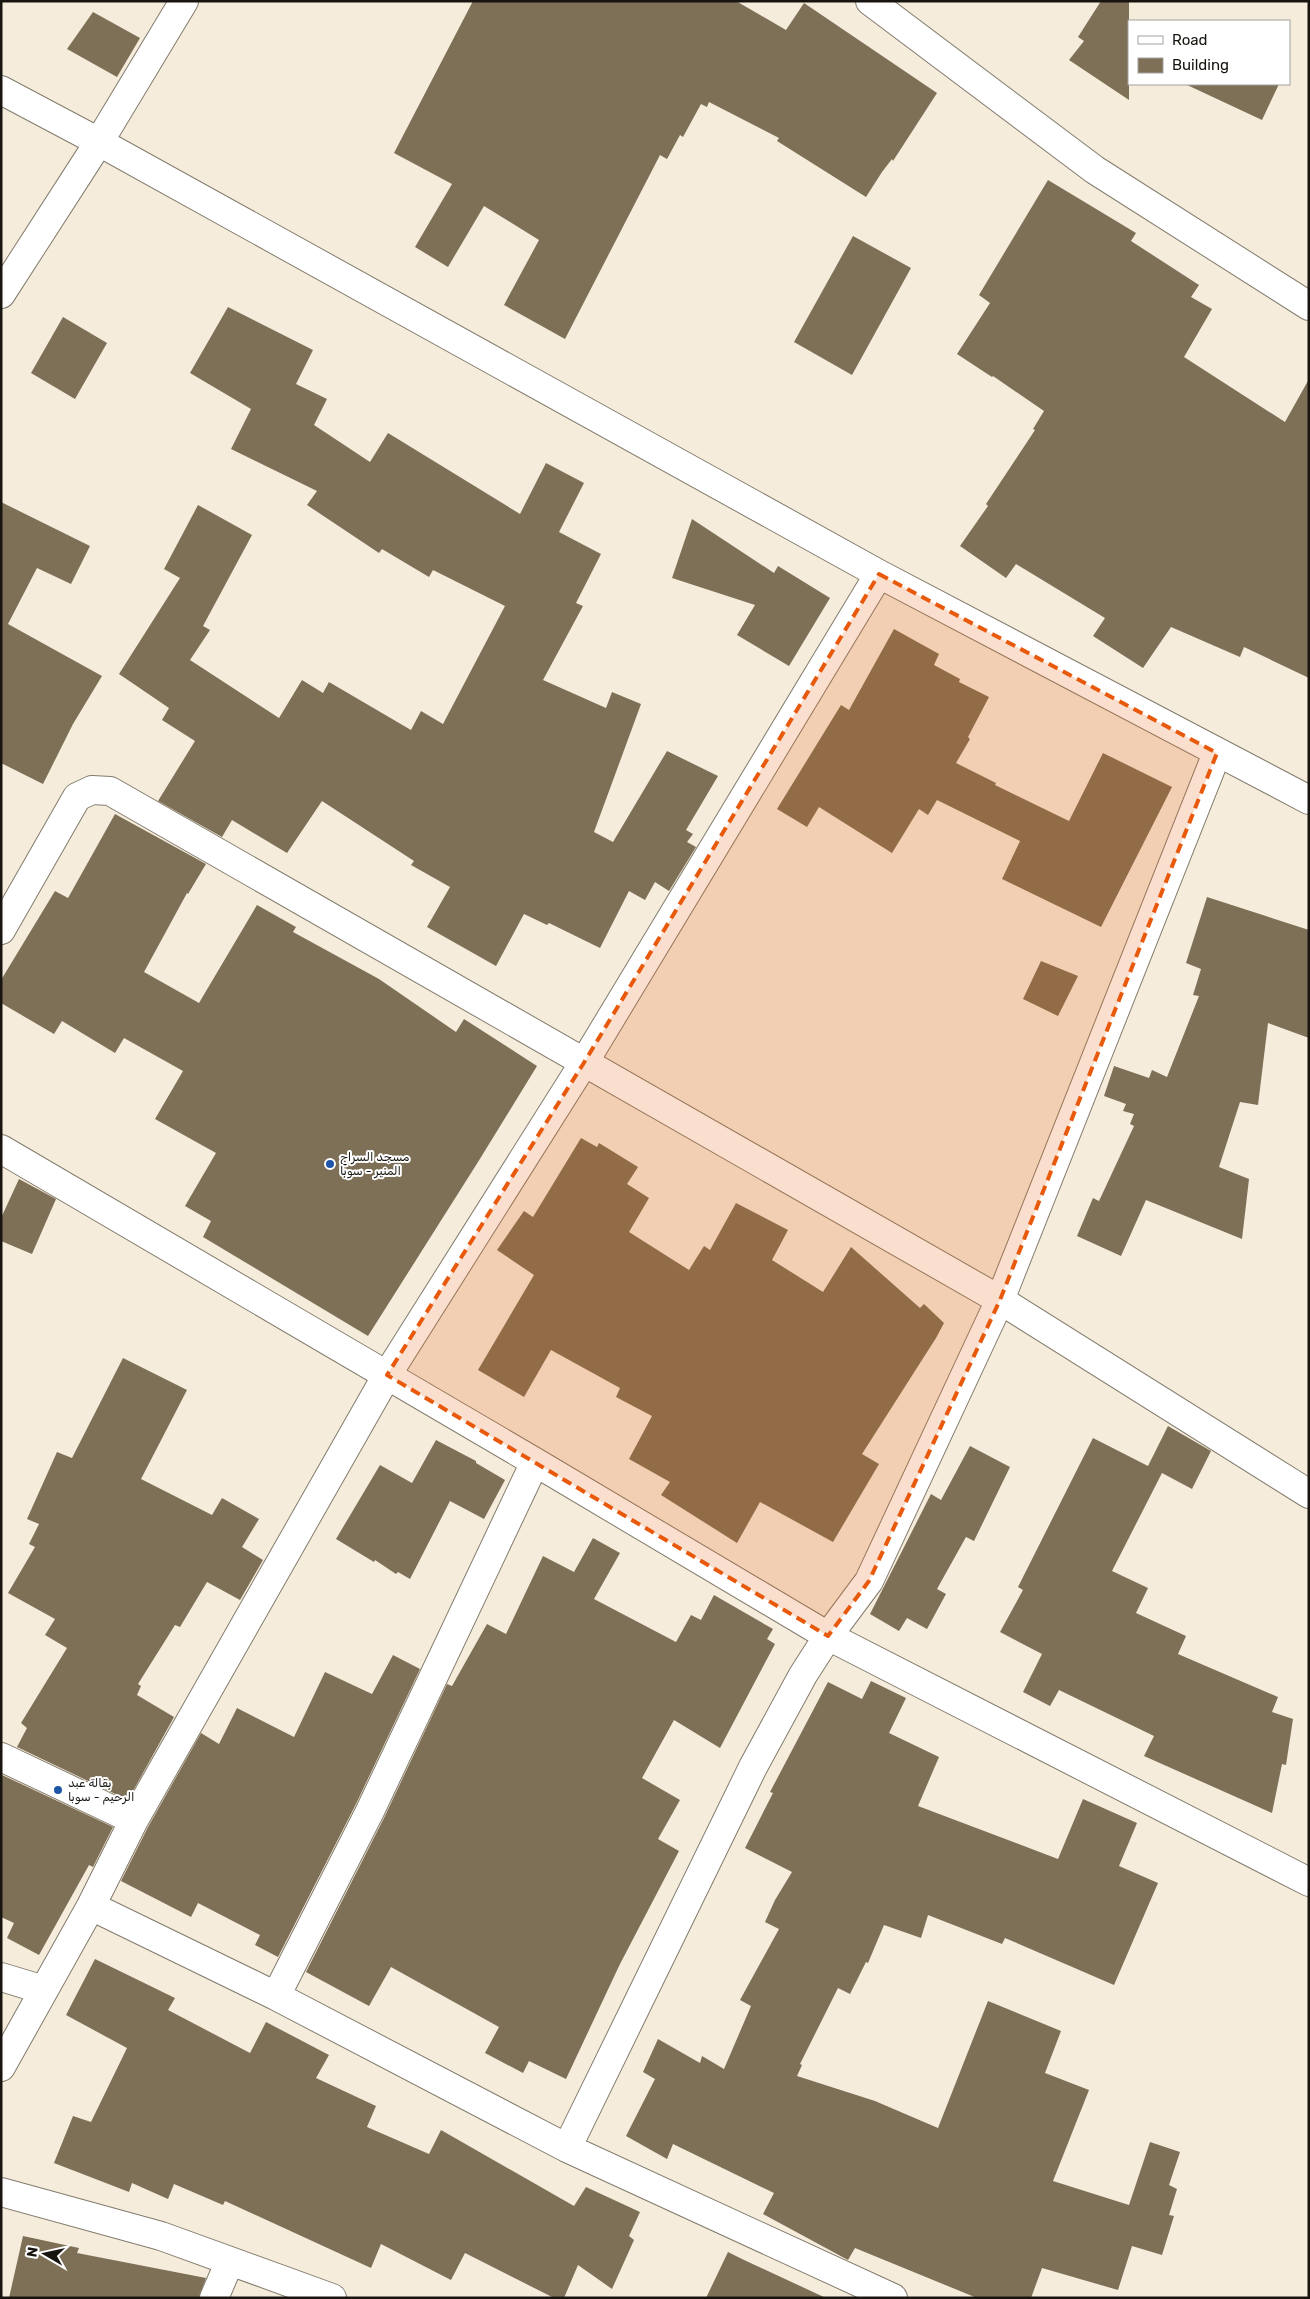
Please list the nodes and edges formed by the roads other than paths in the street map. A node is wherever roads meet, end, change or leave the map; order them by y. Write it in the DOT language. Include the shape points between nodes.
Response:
graph roads {
  1 [pos="184,1"];
  2 [pos="870,1"];
  3 [pos="1,90"];
  4 [pos="99,142"];
  5 [pos="1,294"];
  6 [pos="1309,306"];
  7 [pos="879,574"];
  8 [pos="1217,753"];
  9 [pos="1309,800"];
  10 [pos="1,930"];
  11 [pos="584,1062"];
  12 [pos="1,1149"];
  13 [pos="1000,1300"];
  14 [pos="386,1375"];
  15 [pos="535,1462"];
  16 [pos="1309,1494"];
  17 [pos="828,1636"];
  18 [pos="1,1757"];
  19 [pos="134,1820"];
  20 [pos="1309,1882"];
  21 [pos="91,1906"];
  22 [pos="1,1977"];
  23 [pos="44,1990"];
  24 [pos="276,1996"];
  25 [pos="1,2067"];
  26 [pos="567,2148"];
  27 [pos="1,2192"];
  28 [pos="230,2261"];
  29 [pos="214,2298"];
  30 [pos="332,2298"];
  31 [pos="894,2298"];
  1 -- 4 [label="street"];
  2 -- 6 [label="street" via="1095,170"];
  3 -- 4 [label="street"];
  4 -- 5 [label="street"];
  4 -- 7 [label="street"];
  7 -- 8 [label="street"];
  7 -- 11 [label="street"];
  8 -- 9 [label="street"];
  8 -- 13 [label="street"];
  10 -- 11 [label="street" via="77,797 92,790 110,791"];
  11 -- 13 [label="street"];
  11 -- 14 [label="street"];
  12 -- 14 [label="street"];
  13 -- 16 [label="street"];
  13 -- 17 [label="street" via="869,1581"];
  14 -- 15 [label="street"];
  14 -- 19 [label="street"];
  15 -- 17 [label="street"];
  15 -- 24 [label="street" via="370,1811"];
  17 -- 20 [label="street"];
  17 -- 26 [label="street" via="753,1767"];
  18 -- 19 [label="street"];
  19 -- 21 [label="street"];
  21 -- 23 [label="street"];
  21 -- 24 [label="street"];
  22 -- 23 [label="street"];
  23 -- 25 [label="street"];
  24 -- 26 [label="street"];
  26 -- 31 [label="street"];
  27 -- 28 [label="street" via="160,2236"];
  28 -- 29 [label="street"];
  28 -- 30 [label="street"];
}
